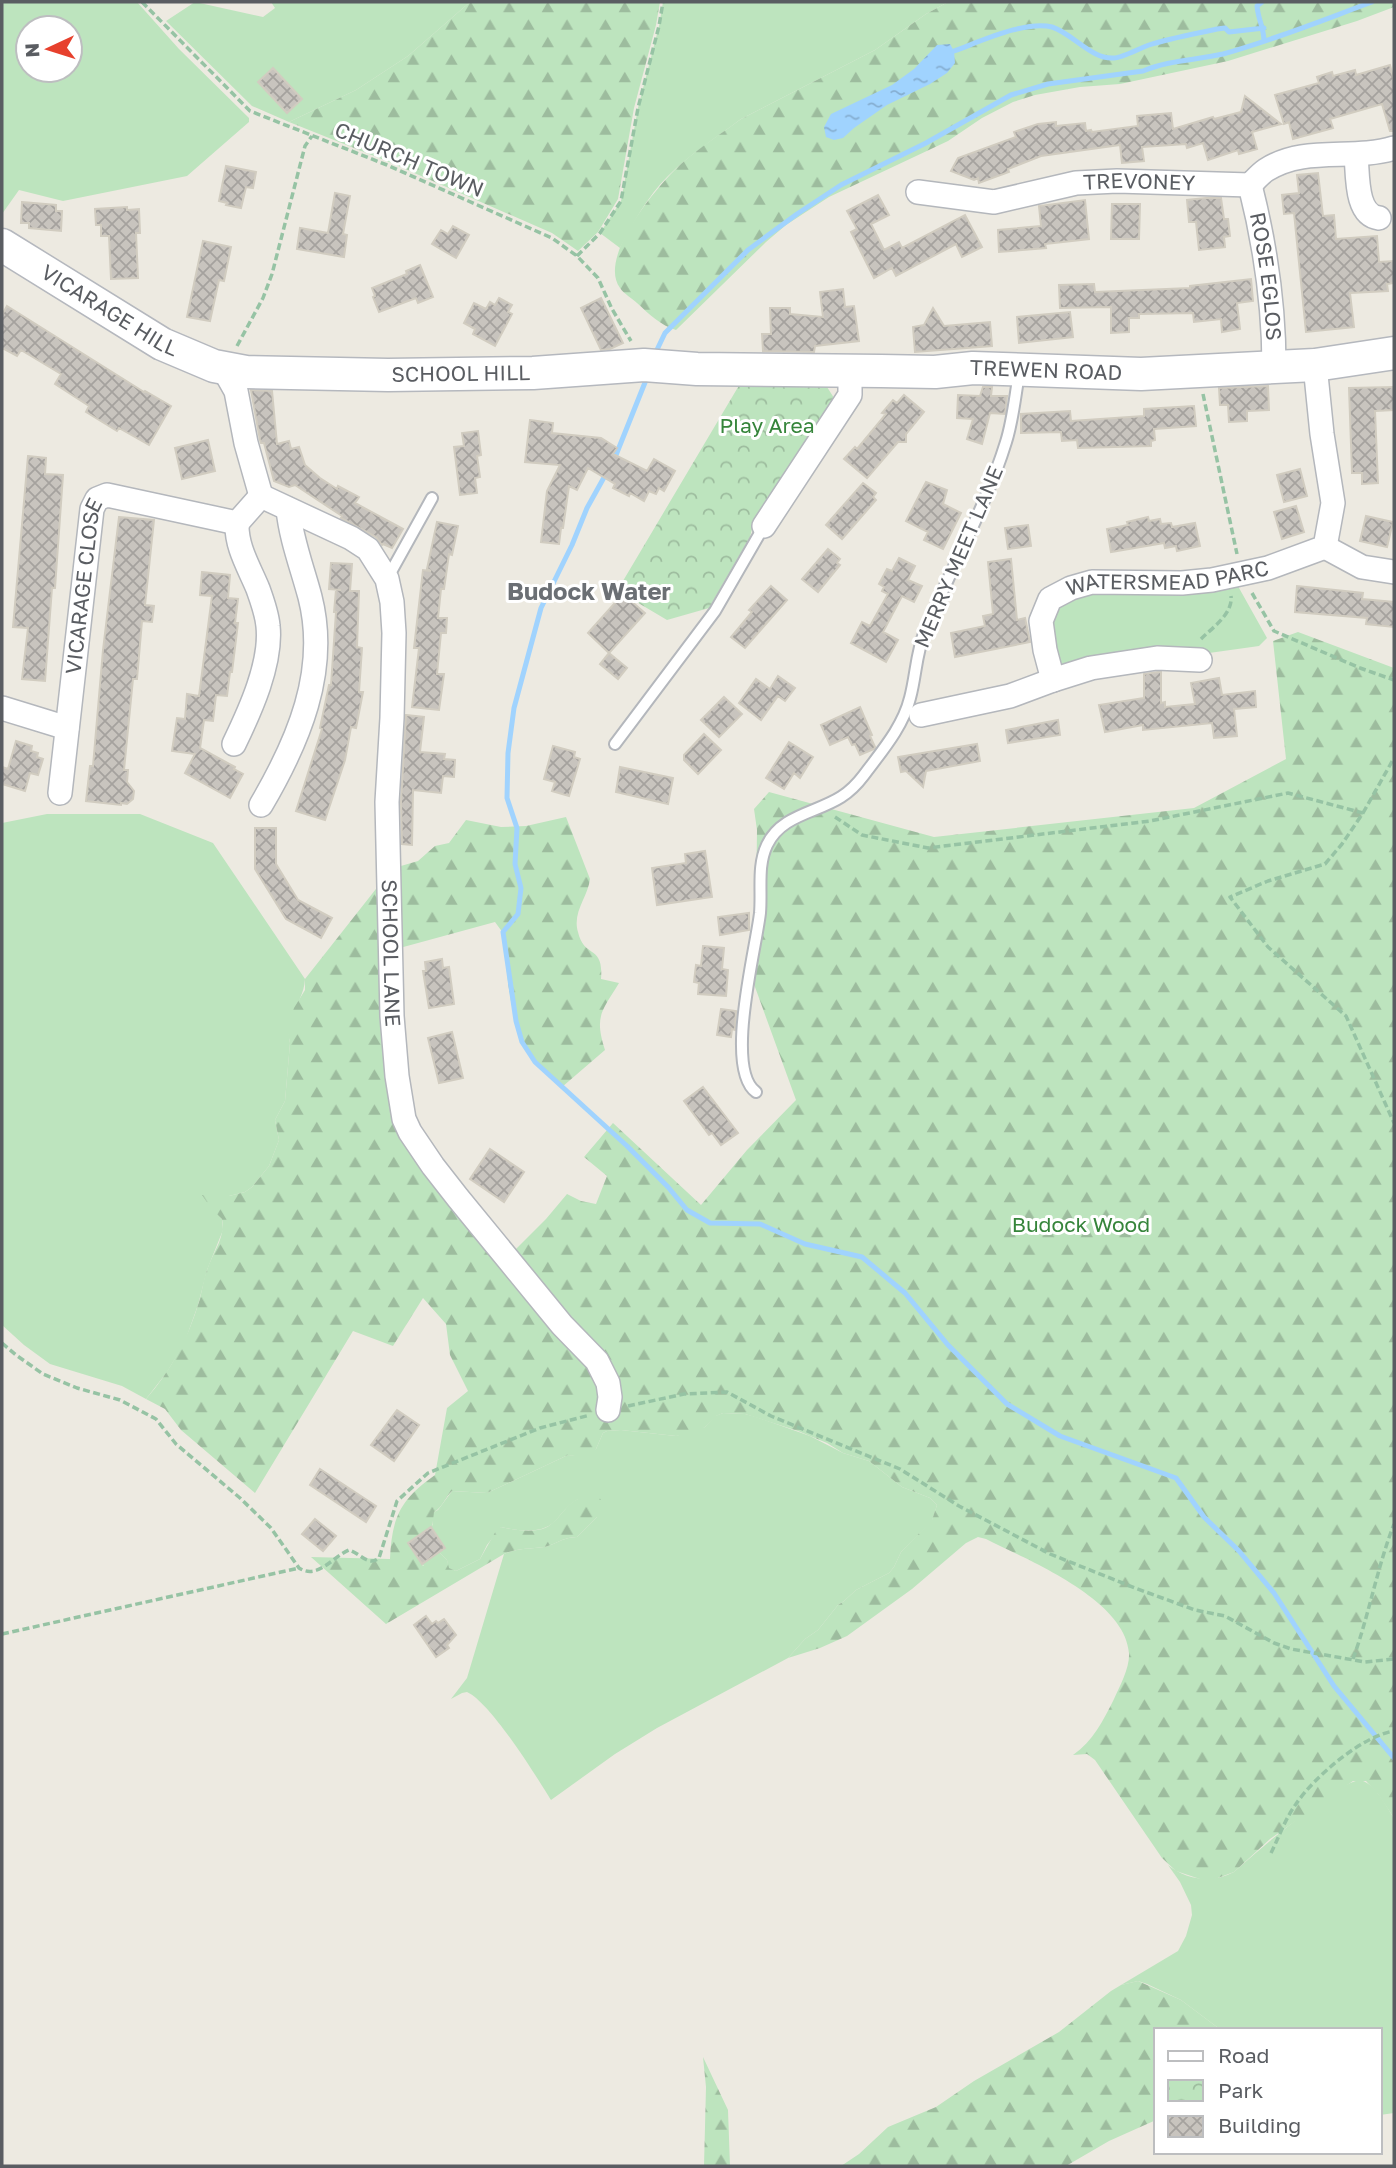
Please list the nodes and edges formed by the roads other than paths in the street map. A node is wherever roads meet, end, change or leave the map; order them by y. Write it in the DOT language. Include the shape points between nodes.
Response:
graph roads {
  1 [pos="1394,148"];
  2 [pos="1356,155"];
  3 [pos="1250,185"];
  4 [pos="918,192"];
  5 [pos="1379,218"];
  6 [pos="2,246"];
  7 [pos="1394,353"];
  8 [pos="1315,365"];
  9 [pos="1274,367"];
  10 [pos="223,368"];
  11 [pos="697,369"];
  12 [pos="850,371"];
  13 [pos="1019,371"];
  14 [pos="261,496"];
  15 [pos="432,498"];
  16 [pos="288,509"];
  17 [pos="237,523"];
  18 [pos="764,526"];
  19 [pos="1325,547"];
  20 [pos="1394,572"];
  21 [pos="387,579"];
  22 [pos="1194,660"];
  23 [pos="1053,680"];
  24 [pos="2,708"];
  25 [pos="921,715"];
  26 [pos="67,728"];
  27 [pos="244,737"];
  28 [pos="615,744"];
  29 [pos="60,793"];
  30 [pos="261,804"];
  31 [pos="756,1092"];
  32 [pos="608,1410"];
  1 -- 2 [label="street"];
  2 -- 3 [label="street" via="1305,155 1266,170"];
  2 -- 5 [label="street" via="1361,203"];
  3 -- 4 [label="street, TREVONEY" via="1076,183 994,202"];
  3 -- 9 [label="street, ROSE EGLOS" via="1267,277"];
  6 -- 10 [label="street, VICARAGE HILL" via="147,335"];
  7 -- 8 [label="street, TREWEN ROAD"];
  8 -- 9 [label="street, TREWEN ROAD"];
  8 -- 19 [label="street" via="1333,503"];
  9 -- 13 [label="street, TREWEN ROAD" via="1122,375"];
  10 -- 11 [label="street, SCHOOL HILL" via="413,375 645,365"];
  10 -- 14 [label="street" via="236,391"];
  11 -- 12 [label="street, TREWEN ROAD"];
  12 -- 13 [label="street, TREWEN ROAD"];
  12 -- 18 [label="street" via="850,395"];
  13 -- 31 [label="lane, MERRY MEET LANE" via="1001,459 920,642 908,707 886,745 843,797 783,824 769,841 761,864 760,913 741,1044 745,1079"];
  14 -- 16 [label="street, SCHOOL LANE"];
  14 -- 17 [label="street"];
  15 -- 21 [label="lane"];
  16 -- 21 [label="street, SCHOOL LANE" via="368,549"];
  16 -- 30 [label="street" via="310,598 314,665 289,757"];
  17 -- 26 [label="street, VICARAGE CLOSE" via="107,495 97,499 92,509"];
  17 -- 27 [label="street" via="238,546 273,631"];
  18 -- 28 [label="lane" via="715,611"];
  19 -- 20 [label="street" via="1362,567"];
  19 -- 23 [label="street, WATERSMEAD PARC" via="1268,568 1226,577 1182,583 1092,582 1071,588 1050,599 1041,621"];
  21 -- 32 [label="street, SCHOOL LANE" via="394,633 387,802 392,1016 404,1119 458,1198 597,1361 608,1383"];
  22 -- 23 [label="street" via="1157,657 1091,668"];
  23 -- 25 [label="street" via="1010,696"];
  24 -- 26 [label="street"];
  26 -- 29 [label="street, VICARAGE CLOSE"];
}
